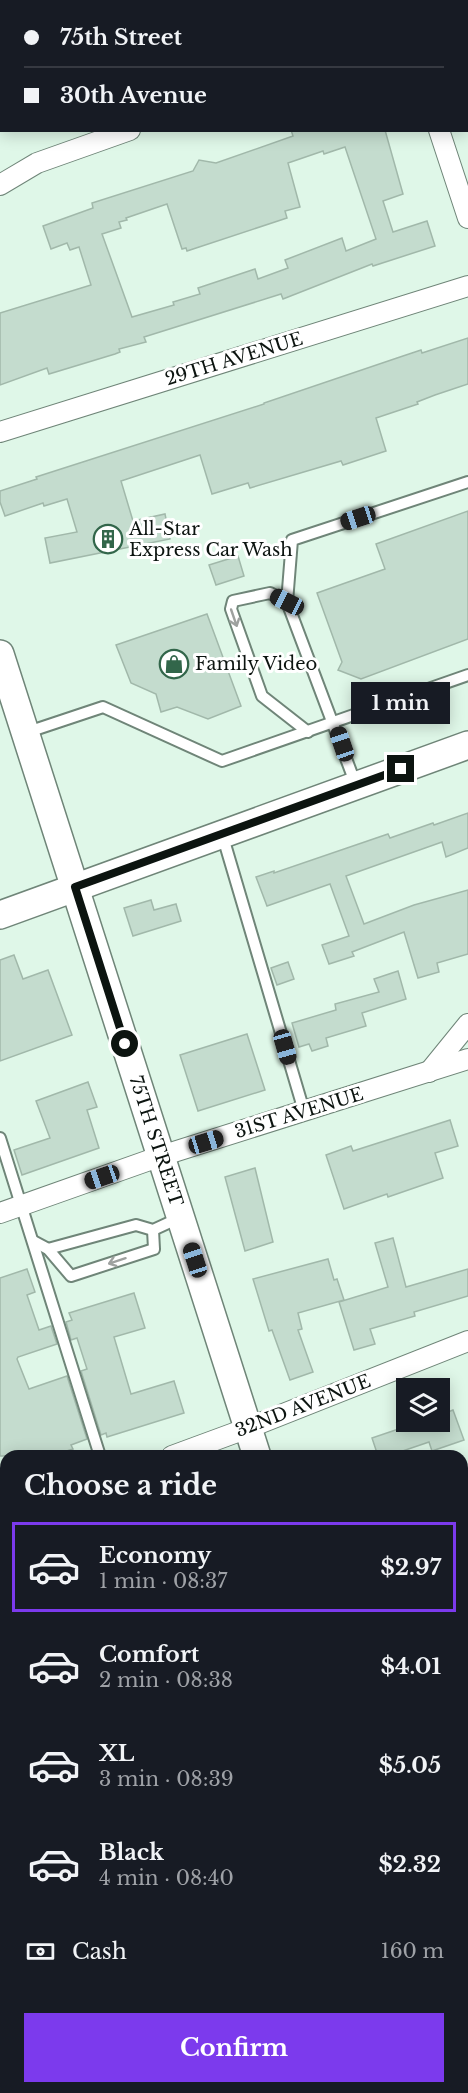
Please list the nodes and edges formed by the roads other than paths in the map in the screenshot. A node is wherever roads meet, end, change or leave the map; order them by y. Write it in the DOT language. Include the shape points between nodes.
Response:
graph roads {
  1 [pos="124,132"];
  2 [pos="440,132"];
  3 [pos="0,185"];
  4 [pos="468,218"];
  5 [pos="468,286"];
  6 [pos="0,432"];
  7 [pos="468,482"];
  8 [pos="287,602"];
  9 [pos="0,654"];
  10 [pos="468,675"];
  11 [pos="334,723"];
  12 [pos="308,732"];
  13 [pos="25,733"];
  14 [pos="468,745"];
  15 [pos="357,785"];
  16 [pos="222,834"];
  17 [pos="75,887"];
  18 [pos="0,915"];
  19 [pos="468,1024"];
  20 [pos="468,1059"];
  21 [pos="429,1072"];
  22 [pos="304,1111"];
  23 [pos="0,1138"];
  24 [pos="161,1156"];
  25 [pos="22,1205"];
  26 [pos="0,1213"];
  27 [pos="181,1218"];
  28 [pos="153,1230"];
  29 [pos="33,1241"];
  30 [pos="48,1249"];
  31 [pos="468,1341"];
  32 [pos="248,1428"];
  33 [pos="98,1450"];
  34 [pos="188,1450"];
  35 [pos="255,1450"];
  1 -- 3 [label="street" via="37,163"];
  2 -- 4 [label="street"];
  5 -- 6 [label="street, 29TH AVENUE"];
  7 -- 8 [label="lane" via="292,540"];
  8 -- 11 [label="lane"];
  8 -- 12 [label="lane, one-way" via="270,593 233,601 231,609 262,696"];
  9 -- 13 [label="street, 75TH STREET"];
  10 -- 11 [label="lane"];
  11 -- 12 [label="lane"];
  11 -- 15 [label="lane"];
  12 -- 13 [label="lane" via="222,761 103,707"];
  13 -- 17 [label="street, 75TH STREET"];
  14 -- 15 [label="street"];
  15 -- 16 [label="street"];
  16 -- 17 [label="street"];
  16 -- 22 [label="lane"];
  17 -- 18 [label="street"];
  17 -- 24 [label="street, 75TH STREET"];
  19 -- 21 [label="street"];
  20 -- 21 [label="street, 31ST AVENUE"];
  21 -- 22 [label="street, 31ST AVENUE"];
  22 -- 24 [label="street, 31ST AVENUE"];
  23 -- 25 [label="lane"];
  24 -- 25 [label="street, 31ST AVENUE"];
  24 -- 27 [label="street, 75TH STREET"];
  25 -- 26 [label="street, 31ST AVENUE"];
  25 -- 29 [label="lane"];
  27 -- 28 [label="lane"];
  27 -- 32 [label="street, 75TH STREET"];
  28 -- 30 [label="lane" via="136,1224"];
  28 -- 30 [label="lane, one-way" via="154,1249 71,1276"];
  29 -- 30 [label="lane"];
  29 -- 33 [label="lane"];
  31 -- 32 [label="street, 32ND AVENUE"];
  32 -- 34 [label="street, 32ND AVENUE"];
  32 -- 35 [label="street, 75TH STREET"];
}
